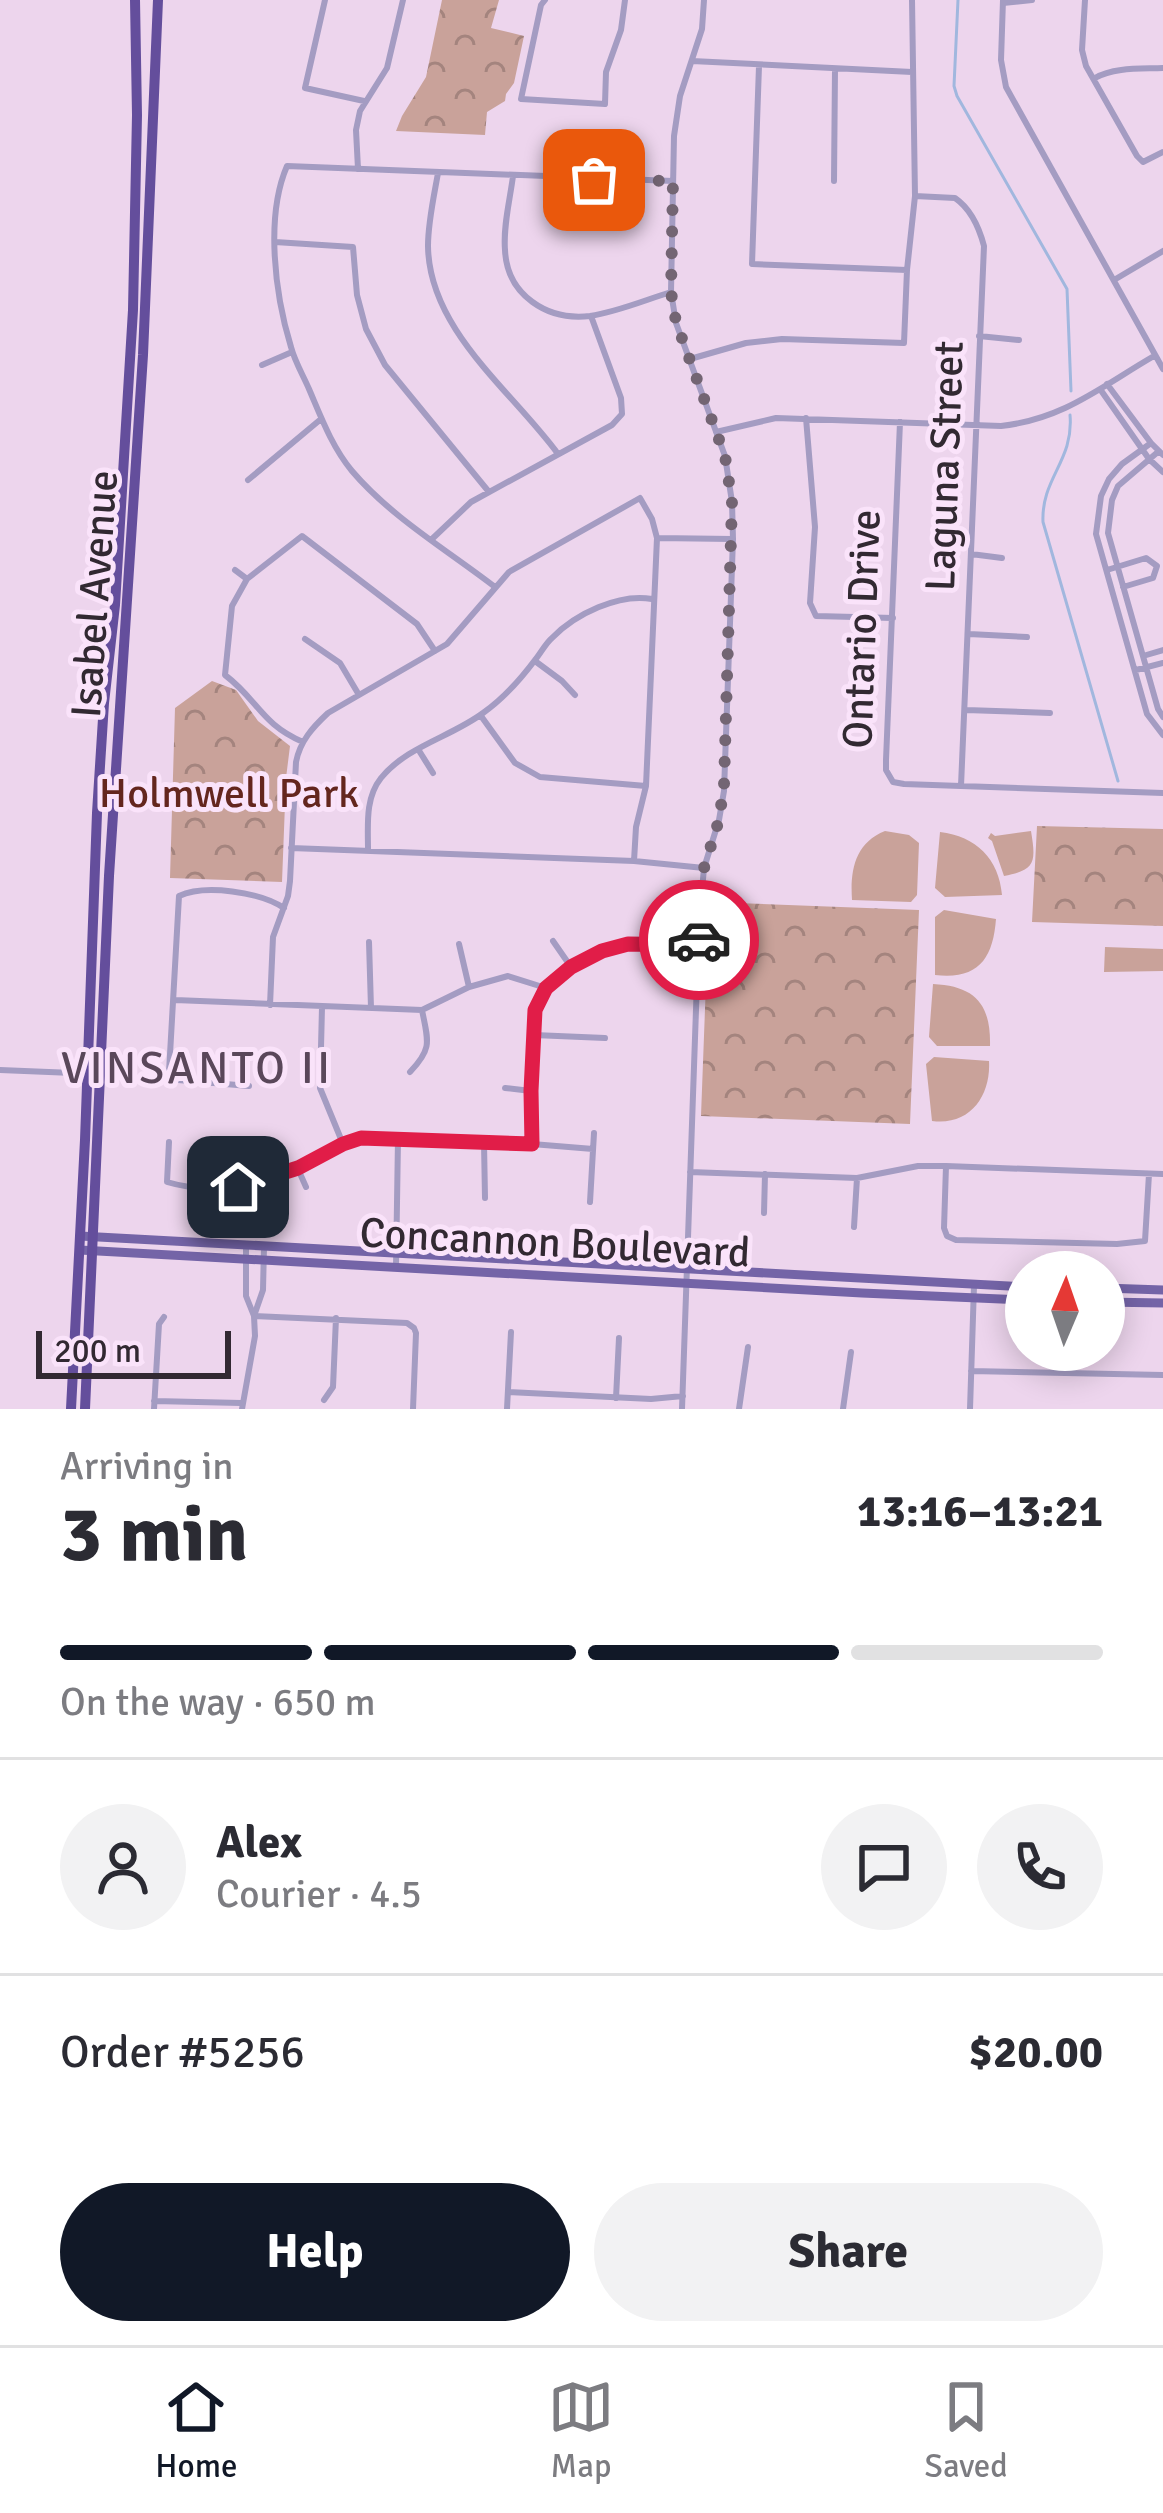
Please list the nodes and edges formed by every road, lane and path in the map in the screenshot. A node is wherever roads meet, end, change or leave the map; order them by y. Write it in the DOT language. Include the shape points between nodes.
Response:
graph roads {
  1 [pos="135,0"];
  2 [pos="158,0"];
  3 [pos="326,0"];
  4 [pos="404,0"];
  5 [pos="545,0"];
  6 [pos="625,0"];
  7 [pos="704,0"];
  8 [pos="912,0"];
  9 [pos="1032,0"];
  10 [pos="1085,0"];
  11 [pos="1003,1"];
  12 [pos="692,61"];
  13 [pos="760,66"];
  14 [pos="1163,68"];
  15 [pos="835,69"];
  16 [pos="912,72"];
  17 [pos="1095,79"];
  18 [pos="364,101"];
  19 [pos="1163,152"];
  20 [pos="358,169"];
  21 [pos="438,172"];
  22 [pos="513,176"];
  23 [pos="594,180"];
  24 [pos="673,181"];
  25 [pos="834,181"];
  26 [pos="915,196"];
  27 [pos="594,227"];
  28 [pos="275,242"];
  29 [pos="1163,251"];
  30 [pos="907,270"];
  31 [pos="1114,280"];
  32 [pos="671,292"];
  33 [pos="591,316"];
  34 [pos="979,336"];
  35 [pos="1019,340"];
  36 [pos="292,352"];
  37 [pos="1154,356"];
  38 [pos="690,359"];
  39 [pos="262,365"];
  40 [pos="1163,369"];
  41 [pos="1103,386"];
  42 [pos="806,418"];
  43 [pos="321,419"];
  44 [pos="900,422"];
  45 [pos="977,425"];
  46 [pos="716,432"];
  47 [pos="1151,443"];
  48 [pos="1142,450"];
  49 [pos="1161,453"];
  50 [pos="558,454"];
  51 [pos="1149,459"];
  52 [pos="1163,472"];
  53 [pos="248,480"];
  54 [pos="489,492"];
  55 [pos="657,538"];
  56 [pos="432,539"];
  57 [pos="733,539"];
  58 [pos="971,554"];
  59 [pos="1002,558"];
  60 [pos="1118,567"];
  61 [pos="235,570"];
  62 [pos="1107,570"];
  63 [pos="247,579"];
  64 [pos="495,587"];
  65 [pos="1123,587"];
  66 [pos="1112,590"];
  67 [pos="653,600"];
  68 [pos="893,618"];
  69 [pos="969,634"];
  70 [pos="1028,637"];
  71 [pos="305,639"];
  72 [pos="1163,650"];
  73 [pos="435,652"];
  74 [pos="1144,656"];
  75 [pos="1132,659"];
  76 [pos="535,661"];
  77 [pos="1163,663"];
  78 [pos="1147,667"];
  79 [pos="1136,670"];
  80 [pos="359,695"];
  81 [pos="575,695"];
  82 [pos="966,710"];
  83 [pos="1050,712"];
  84 [pos="481,716"];
  85 [pos="1163,717"];
  86 [pos="1163,735"];
  87 [pos="303,742"];
  88 [pos="418,749"];
  89 [pos="433,773"];
  90 [pos="646,786"];
  91 [pos="962,786"];
  92 [pos="1163,793"];
  93 [pos="290,848"];
  94 [pos="368,850"];
  95 [pos="634,861"];
  96 [pos="704,868"];
  97 [pos="284,908"];
  98 [pos="553,941"];
  99 [pos="369,942"];
  100 [pos="459,944"];
  101 [pos="699,945"];
  102 [pos="571,967"];
  103 [pos="469,987"];
  104 [pos="546,988"];
  105 [pos="175,1000"];
  106 [pos="270,1005"];
  107 [pos="322,1006"];
  108 [pos="371,1008"];
  109 [pos="422,1010"];
  110 [pos="534,1035"];
  111 [pos="604,1038"];
  112 [pos="0,1070"];
  113 [pos="74,1072"];
  114 [pos="410,1072"];
  115 [pos="249,1086"];
  116 [pos="505,1088"];
  117 [pos="531,1091"];
  118 [pos="594,1133"];
  119 [pos="398,1139"];
  120 [pos="169,1142"];
  121 [pos="484,1142"];
  122 [pos="343,1144"];
  123 [pos="532,1144"];
  124 [pos="592,1149"];
  125 [pos="946,1166"];
  126 [pos="298,1168"];
  127 [pos="248,1170"];
  128 [pos="690,1172"];
  129 [pos="765,1174"];
  130 [pos="1149,1174"];
  131 [pos="1163,1174"];
  132 [pos="857,1178"];
  133 [pos="251,1184"];
  134 [pos="306,1187"];
  135 [pos="485,1198"];
  136 [pos="590,1202"];
  137 [pos="764,1214"];
  138 [pos="854,1227"];
  139 [pos="86,1244"];
  140 [pos="247,1246"];
  141 [pos="264,1247"];
  142 [pos="396,1253"];
  143 [pos="246,1260"];
  144 [pos="263,1261"];
  145 [pos="396,1267"];
  146 [pos="686,1269"];
  147 [pos="685,1283"];
  148 [pos="1005,1289"];
  149 [pos="1125,1289"];
  150 [pos="1163,1290"];
  151 [pos="974,1292"];
  152 [pos="1005,1297"];
  153 [pos="1125,1303"];
  154 [pos="1163,1304"];
  155 [pos="254,1316"];
  156 [pos="164,1317"];
  157 [pos="336,1318"];
  158 [pos="511,1332"];
  159 [pos="619,1338"];
  160 [pos="748,1346"];
  161 [pos="851,1352"];
  162 [pos="971,1371"];
  163 [pos="1163,1375"];
  164 [pos="508,1392"];
  165 [pos="682,1396"];
  166 [pos="616,1398"];
  167 [pos="324,1400"];
  168 [pos="154,1405"];
  169 [pos="242,1406"];
  170 [pos="71,1409"];
  171 [pos="85,1409"];
  172 [pos="413,1409"];
  173 [pos="507,1409"];
  174 [pos="682,1409"];
  175 [pos="739,1409"];
  176 [pos="843,1409"];
  177 [pos="970,1409"];
  1 -- 139 [label="highway, Isabel Avenue" via="133,310 97,813"];
  2 -- 139 [label="highway, Isabel Avenue"];
  3 -- 18 [label="street" via="305,88"];
  4 -- 18 [label="street" via="387,68"];
  5 -- 6 [label="street" via="521,99 605,104"];
  7 -- 12 [label="street"];
  8 -- 16 [label="street"];
  9 -- 11 [label="street"];
  10 -- 17 [label="street" via="1082,50"];
  11 -- 31 [label="street" via="1006,87"];
  12 -- 13 [label="street"];
  12 -- 24 [label="street" via="680,96"];
  13 -- 15 [label="street"];
  13 -- 30 [label="street" via="752,264"];
  14 -- 17 [label="street"];
  15 -- 16 [label="street"];
  15 -- 25 [label="street"];
  16 -- 26 [label="street"];
  17 -- 19 [label="street" via="1137,156 1143,162"];
  18 -- 20 [label="street"];
  20 -- 21 [label="street"];
  20 -- 28 [label="street" via="287,166"];
  21 -- 22 [label="street"];
  21 -- 50 [label="street" via="428,244 436,296 472,353"];
  22 -- 23 [label="street"];
  22 -- 33 [label="street" via="505,250 515,285 547,310"];
  23 -- 24 [label="street"];
  23 -- 27 [label="street"];
  24 -- 32 [label="street"];
  26 -- 30 [label="street"];
  26 -- 34 [label="street, Laguna Street" via="955,198 977,226 984,246"];
  28 -- 36 [label="street"];
  28 -- 54 [label="street" via="353,247 366,329 385,365"];
  29 -- 31 [label="street"];
  30 -- 38 [label="street" via="904,344 782,339"];
  31 -- 37 [label="street"];
  32 -- 33 [label="street"];
  32 -- 38 [label="street"];
  33 -- 50 [label="street" via="623,408 612,425"];
  34 -- 35 [label="street"];
  34 -- 45 [label="street, Laguna Street"];
  36 -- 39 [label="street"];
  36 -- 43 [label="street"];
  37 -- 40 [label="street"];
  37 -- 41 [label="street"];
  38 -- 46 [label="street"];
  41 -- 45 [label="street" via="1046,418"];
  41 -- 47 [label="street"];
  41 -- 48 [label="street"];
  42 -- 44 [label="street"];
  42 -- 46 [label="street"];
  42 -- 68 [label="street" via="810,603 816,616"];
  43 -- 53 [label="street"];
  43 -- 56 [label="street" via="350,469"];
  44 -- 45 [label="street"];
  44 -- 68 [label="street, Ontario Drive"];
  45 -- 58 [label="street, Laguna Street"];
  46 -- 57 [label="street"];
  47 -- 48 [label="street"];
  47 -- 49 [label="street"];
  48 -- 51 [label="street"];
  48 -- 62 [label="street" via="1108,479 1101,496 1096,534"];
  49 -- 51 [label="street"];
  50 -- 54 [label="street"];
  51 -- 52 [label="street"];
  51 -- 60 [label="street" via="1112,500 1108,533"];
  54 -- 56 [label="street"];
  55 -- 57 [label="street"];
  55 -- 64 [label="street" via="640,498"];
  55 -- 67 [label="street"];
  56 -- 64 [label="street"];
  57 -- 96 [label="street" via="724,785"];
  58 -- 59 [label="street"];
  58 -- 69 [label="street, Laguna Street"];
  60 -- 62 [label="street"];
  60 -- 65 [label="street"];
  60 -- 65 [label="street" via="1146,558 1157,566 1153,578"];
  61 -- 63 [label="street"];
  62 -- 66 [label="street"];
  63 -- 73 [label="street" via="302,536 417,624"];
  63 -- 87 [label="street" via="232,606 225,674 270,724"];
  64 -- 73 [label="street"];
  65 -- 66 [label="street"];
  65 -- 74 [label="street"];
  66 -- 75 [label="street"];
  67 -- 76 [label="street" via="624,597 569,624"];
  67 -- 90 [label="street"];
  68 -- 91 [label="street, Ontario Drive" via="888,777"];
  69 -- 70 [label="street"];
  69 -- 82 [label="street, Laguna Street"];
  71 -- 80 [label="street" via="340,664"];
  72 -- 74 [label="street"];
  73 -- 80 [label="street"];
  74 -- 75 [label="street"];
  74 -- 78 [label="street"];
  75 -- 79 [label="street"];
  76 -- 81 [label="street"];
  76 -- 84 [label="street"];
  77 -- 78 [label="street"];
  78 -- 79 [label="street"];
  78 -- 85 [label="street"];
  79 -- 86 [label="street" via="1147,714"];
  80 -- 87 [label="street" via="328,713"];
  82 -- 83 [label="street"];
  82 -- 91 [label="street, Laguna Street"];
  84 -- 88 [label="street"];
  84 -- 90 [label="street" via="515,764 540,777"];
  87 -- 93 [label="street"];
  88 -- 89 [label="street"];
  88 -- 94 [label="street" via="372,793"];
  90 -- 95 [label="street"];
  91 -- 92 [label="street, Ontario Drive"];
  93 -- 94 [label="street"];
  93 -- 97 [label="street"];
  94 -- 95 [label="street"];
  95 -- 96 [label="street"];
  96 -- 101 [label="street"];
  97 -- 105 [label="street" via="258,895 179,896"];
  97 -- 106 [label="street" via="273,937"];
  98 -- 102 [label="street"];
  99 -- 108 [label="street"];
  100 -- 103 [label="street"];
  101 -- 102 [label="street" via="628,944"];
  101 -- 128 [label="street"];
  102 -- 104 [label="street"];
  103 -- 104 [label="street" via="508,976"];
  103 -- 109 [label="street"];
  104 -- 110 [label="street"];
  105 -- 106 [label="street"];
  105 -- 115 [label="street" via="172,1077"];
  106 -- 107 [label="street"];
  107 -- 108 [label="street"];
  107 -- 122 [label="street" via="320,1088"];
  108 -- 109 [label="street"];
  109 -- 114 [label="street" via="428,1040"];
  110 -- 111 [label="street"];
  110 -- 117 [label="street"];
  112 -- 113 [label="street"];
  116 -- 117 [label="street"];
  117 -- 123 [label="street"];
  118 -- 124 [label="street"];
  119 -- 121 [label="street"];
  119 -- 122 [label="street"];
  119 -- 142 [label="street"];
  120 -- 133 [label="street" via="167,1182"];
  121 -- 123 [label="street"];
  121 -- 135 [label="street"];
  122 -- 126 [label="street"];
  123 -- 124 [label="street"];
  124 -- 136 [label="street"];
  125 -- 130 [label="street"];
  125 -- 130 [label="street" via="944,1228 956,1240 1144,1241"];
  125 -- 132 [label="street"];
  126 -- 133 [label="street"];
  126 -- 134 [label="street"];
  127 -- 133 [label="street"];
  128 -- 129 [label="street"];
  128 -- 146 [label="street"];
  129 -- 132 [label="street"];
  129 -- 137 [label="street"];
  130 -- 131 [label="street"];
  132 -- 138 [label="street"];
  139 -- 140 [label="main road, Concannon Boulevard"];
  139 -- 143 [label="main road, Concannon Boulevard"];
  139 -- 170 [label="highway, Isabel Avenue"];
  139 -- 171 [label="highway, Isabel Avenue"];
  140 -- 141 [label="main road, Concannon Boulevard"];
  140 -- 143 [label="street"];
  141 -- 142 [label="main road, Concannon Boulevard"];
  141 -- 144 [label="street"];
  142 -- 145 [label="street"];
  142 -- 146 [label="main road, Concannon Boulevard"];
  143 -- 144 [label="main road, Concannon Boulevard"];
  143 -- 155 [label="street"];
  144 -- 145 [label="main road, Concannon Boulevard"];
  144 -- 155 [label="street"];
  145 -- 147 [label="main road, Concannon Boulevard"];
  146 -- 147 [label="street"];
  146 -- 151 [label="main road, Concannon Boulevard"];
  147 -- 151 [label="main road, Concannon Boulevard"];
  147 -- 165 [label="street"];
  148 -- 151 [label="main road, Concannon Boulevard"];
  149 -- 150 [label="main road"];
  151 -- 152 [label="main road, Concannon Boulevard"];
  151 -- 162 [label="street"];
  153 -- 154 [label="main road"];
  155 -- 157 [label="street"];
  155 -- 169 [label="street"];
  156 -- 168 [label="street"];
  157 -- 167 [label="street" via="333,1388"];
  157 -- 172 [label="street" via="414,1328"];
  158 -- 164 [label="street"];
  159 -- 166 [label="street"];
  160 -- 175 [label="street"];
  161 -- 176 [label="street"];
  162 -- 163 [label="street"];
  162 -- 177 [label="street"];
  164 -- 166 [label="street"];
  164 -- 173 [label="street"];
  165 -- 166 [label="street"];
  165 -- 174 [label="street"];
  168 -- 169 [label="street"];
}
